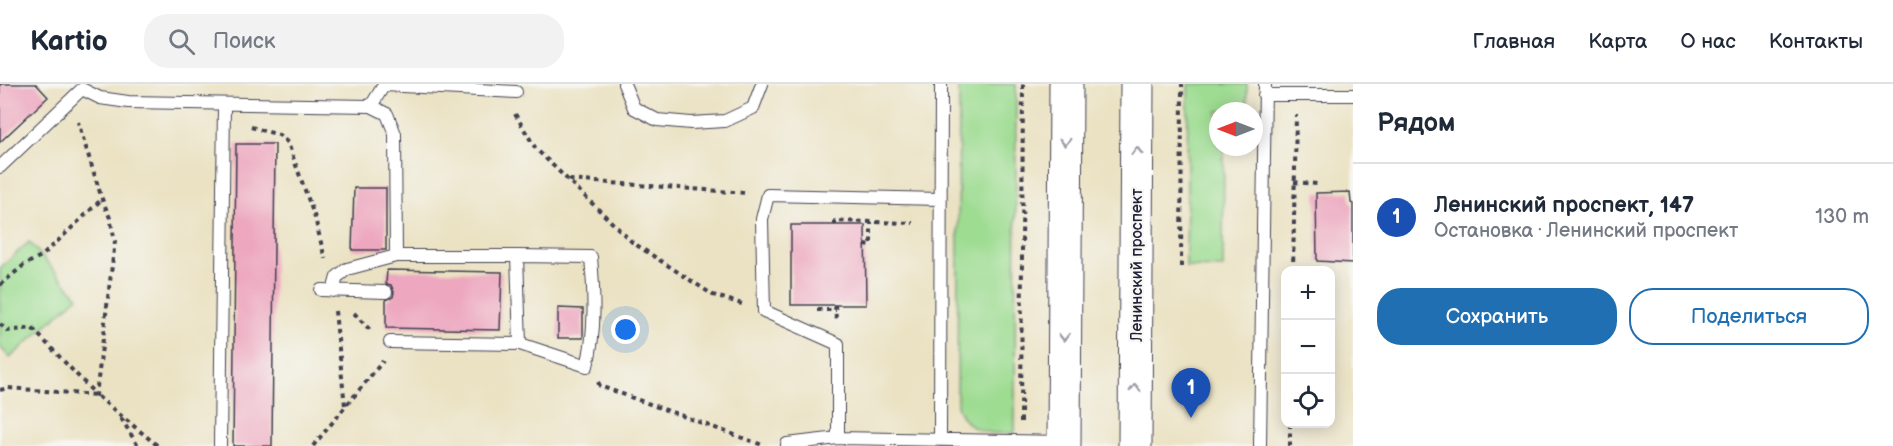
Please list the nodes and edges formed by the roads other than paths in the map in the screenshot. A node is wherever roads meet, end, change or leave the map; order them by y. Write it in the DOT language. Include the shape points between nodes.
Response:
graph roads {
  1 [pos="624,84"];
  2 [pos="762,84"];
  3 [pos="941,84"];
  4 [pos="1066,84"];
  5 [pos="1137,84"];
  6 [pos="80,87"];
  7 [pos="1264,89"];
  8 [pos="516,92"];
  9 [pos="1353,95"];
  10 [pos="224,105"];
  11 [pos="371,106"];
  12 [pos="0,167"];
  13 [pos="940,199"];
  14 [pos="396,256"];
  15 [pos="517,256"];
  16 [pos="386,292"];
  17 [pos="520,344"];
  18 [pos="390,347"];
  19 [pos="838,438"];
  20 [pos="940,440"];
  21 [pos="1064,444"];
  22 [pos="220,446"];
  23 [pos="787,446"];
  24 [pos="1135,446"];
  25 [pos="1260,446"];
  1 -- 2 [label="lane" via="634,108 657,120 691,123 725,121 753,108"];
  3 -- 13 [label="lane"];
  4 -- 21 [label="main road, one-way"];
  24 -- 5 [label="main road, Ленинский проспект, one-way"];
  6 -- 10 [label="lane" via="100,98 128,102"];
  6 -- 12 [label="lane"];
  7 -- 9 [label="lane" via="1296,95"];
  7 -- 25 [label="lane"];
  8 -- 11 [label="lane" via="384,85"];
  10 -- 11 [label="lane"];
  10 -- 22 [label="lane"];
  11 -- 14 [label="lane" via="387,114 395,135"];
  13 -- 19 [label="lane" via="768,195 762,219 764,312 838,344"];
  13 -- 20 [label="lane"];
  14 -- 15 [label="lane"];
  14 -- 16 [label="lane" via="347,269 327,290"];
  15 -- 17 [label="lane"];
  15 -- 17 [label="lane" via="591,257 593,287 592,347 587,366"];
  17 -- 18 [label="lane"];
  19 -- 20 [label="lane"];
  19 -- 23 [label="lane"];
  20 -- 21 [label="lane"];
}
